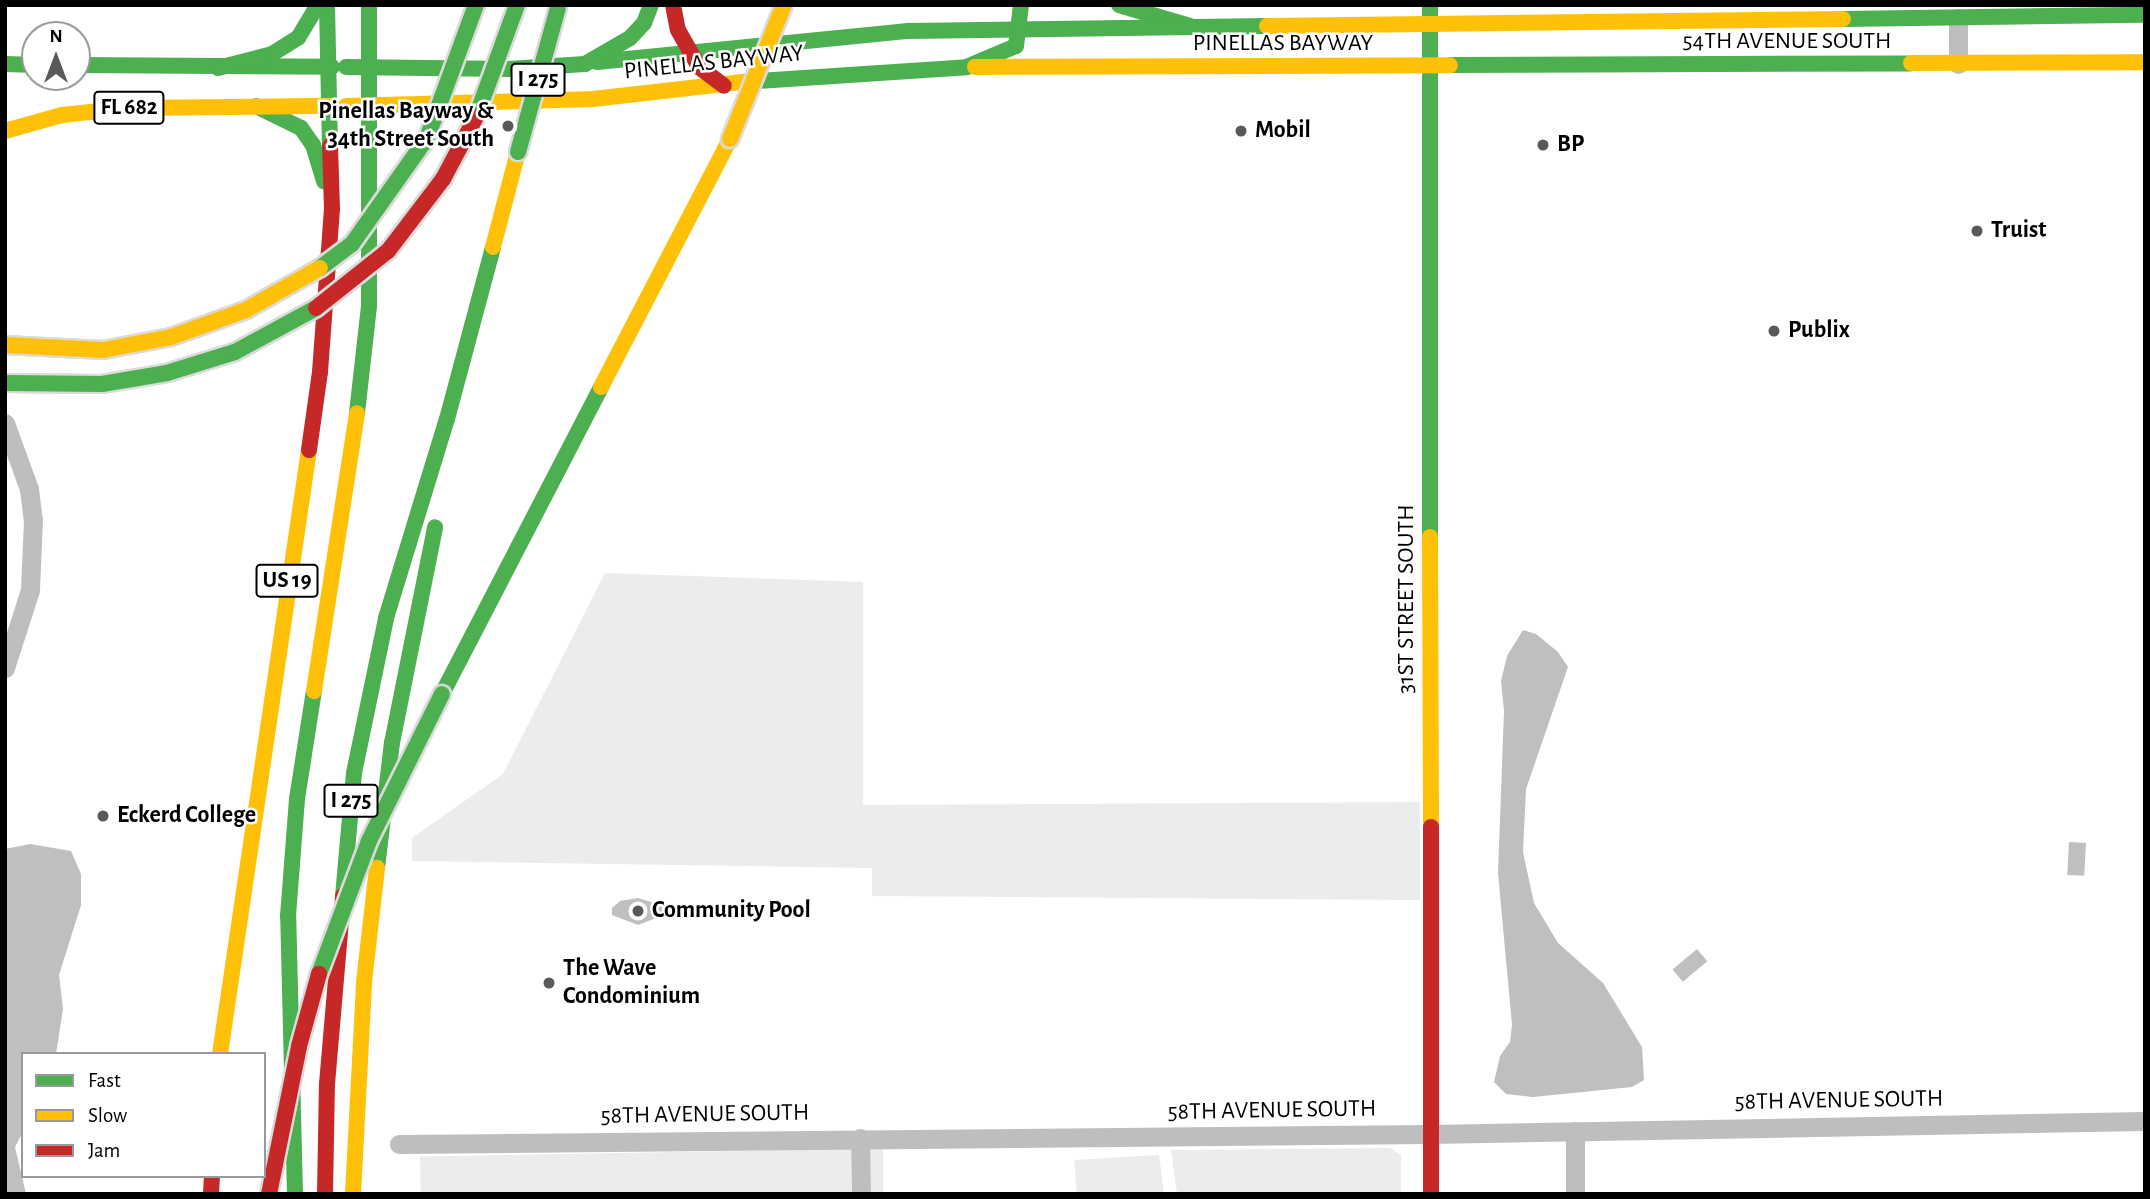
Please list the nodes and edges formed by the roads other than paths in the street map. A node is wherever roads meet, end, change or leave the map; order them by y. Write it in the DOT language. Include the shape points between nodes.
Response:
graph roads {
  1 [pos="318,5"];
  2 [pos="327,5"];
  3 [pos="369,5"];
  4 [pos="476,5"];
  5 [pos="517,5"];
  6 [pos="651,5"];
  7 [pos="673,5"];
  8 [pos="784,5"];
  9 [pos="1021,5"];
  10 [pos="1119,5"];
  11 [pos="559,7"];
  12 [pos="1430,13"];
  13 [pos="2145,15"];
  14 [pos="1958,18"];
  15 [pos="1190,26"];
  16 [pos="1021,29"];
  17 [pos="688,50"];
  18 [pos="2145,62"];
  19 [pos="585,64"];
  20 [pos="1958,64"];
  21 [pos="91,65"];
  22 [pos="966,67"];
  23 [pos="1430,67"];
  24 [pos="218,68"];
  25 [pos="332,68"];
  26 [pos="370,68"];
  27 [pos="724,86"];
  28 [pos="256,106"];
  29 [pos="332,106"];
  30 [pos="370,107"];
  31 [pos="5,131"];
  32 [pos="332,209"];
  33 [pos="5,345"];
  34 [pos="5,383"];
  35 [pos="447,419"];
  36 [pos="5,423"];
  37 [pos="5,668"];
  38 [pos="220,1052"];
  39 [pos="2145,1121"];
  40 [pos="1575,1131"];
  41 [pos="1429,1134"];
  42 [pos="860,1138"];
  43 [pos="399,1144"];
  44 [pos="269,1194"];
  45 [pos="295,1194"];
  46 [pos="325,1194"];
  47 [pos="353,1194"];
  48 [pos="861,1194"];
  49 [pos="1430,1194"];
  50 [pos="1575,1194"];
  1 -- 24 [label="main road" via="312,23 298,38 272,54"];
  2 -- 25 [label="main road, US 19"];
  3 -- 26 [label="main road, US 19"];
  4 -- 33 [label="main road, bridge" via="427,138 352,244 307,278 246,310 171,337 103,350"];
  5 -- 34 [label="main road, bridge" via="474,123 443,179 388,251 351,285 289,327 235,352 167,373 102,384"];
  6 -- 19 [label="main road" via="644,23 630,38"];
  7 -- 17 [label="main road"];
  8 -- 44 [label="main road, I 275, bridge" via="730,139 369,841 324,958 299,1046"];
  9 -- 16 [label="main road"];
  10 -- 15 [label="main road"];
  11 -- 35 [label="main road, I 275, bridge"];
  12 -- 14 [label="main road, 54TH AVENUE SOUTH"];
  12 -- 15 [label="main road, PINELLAS BAYWAY"];
  12 -- 23 [label="main road, 31ST STREET SOUTH"];
  13 -- 14 [label="main road, 54TH AVENUE SOUTH"];
  14 -- 20 [label="street"];
  15 -- 16 [label="main road, PINELLAS BAYWAY"];
  16 -- 17 [label="main road, PINELLAS BAYWAY" via="908,31"];
  16 -- 22 [label="main road" via="1016,46"];
  17 -- 19 [label="main road, PINELLAS BAYWAY"];
  17 -- 27 [label="main road" via="699,67"];
  18 -- 20 [label="main road, 54TH AVENUE SOUTH"];
  19 -- 26 [label="main road, PINELLAS BAYWAY" via="508,69"];
  20 -- 23 [label="main road, 54TH AVENUE SOUTH"];
  21 -- 24 [label="main road, PINELLAS BAYWAY / FL 682"];
  22 -- 23 [label="main road, PINELLAS BAYWAY"];
  22 -- 27 [label="main road, PINELLAS BAYWAY" via="799,76"];
  23 -- 41 [label="main road, 31ST STREET SOUTH"];
  24 -- 25 [label="main road, PINELLAS BAYWAY / FL 682"];
  25 -- 26 [label="main road, PINELLAS BAYWAY / FL 682"];
  25 -- 29 [label="main road, US 19"];
  26 -- 30 [label="main road, US 19"];
  27 -- 30 [label="main road, PINELLAS BAYWAY" via="593,99"];
  28 -- 29 [label="main road, PINELLAS BAYWAY / FL 682"];
  28 -- 31 [label="main road, PINELLAS BAYWAY / FL 682" via="127,108 62,115"];
  28 -- 32 [label="main road" via="292,121 313,145"];
  29 -- 30 [label="main road, PINELLAS BAYWAY / FL 682"];
  29 -- 32 [label="main road, US 19"];
  30 -- 45 [label="main road, US 19" via="369,306 353,447 298,799 288,916"];
  32 -- 38 [label="main road, US 19" via="320,372"];
  35 -- 46 [label="main road, I 275" via="386,618 354,773 328,1070"];
  35 -- 47 [label="main road" via="436,520 392,743 364,982"];
  36 -- 37 [label="street" via="26,477 33,520 30,590"];
  39 -- 40 [label="street, 58TH AVENUE SOUTH"];
  40 -- 41 [label="street, 58TH AVENUE SOUTH"];
  40 -- 50 [label="street"];
  41 -- 42 [label="street, 58TH AVENUE SOUTH"];
  41 -- 49 [label="main road, 31ST STREET SOUTH"];
  42 -- 43 [label="street, 58TH AVENUE SOUTH"];
  42 -- 48 [label="street"];
}
